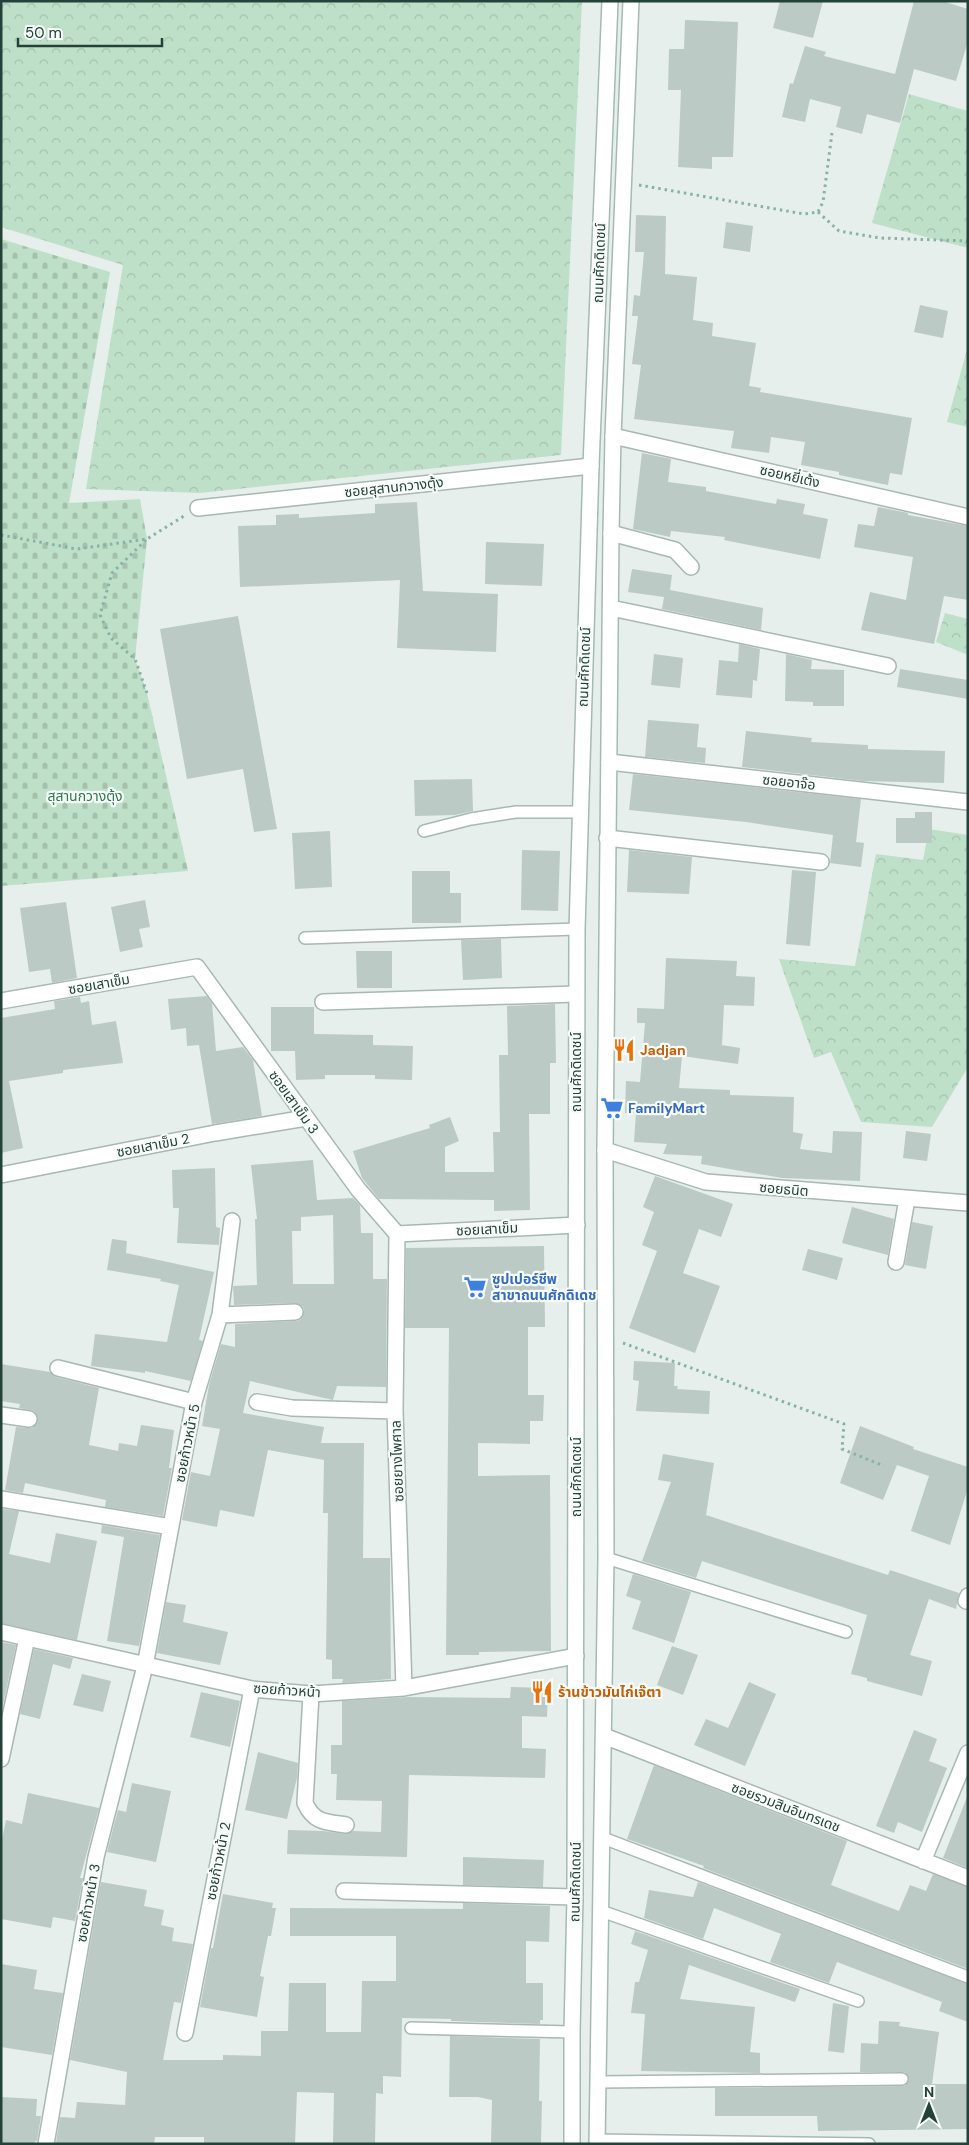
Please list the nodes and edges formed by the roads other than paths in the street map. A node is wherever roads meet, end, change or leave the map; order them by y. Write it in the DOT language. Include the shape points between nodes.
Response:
graph roads {
  1 [pos="610,1"];
  2 [pos="631,1"];
  3 [pos="613,436"];
  4 [pos="591,466"];
  5 [pos="198,508"];
  6 [pos="968,517"];
  7 [pos="611,533"];
  8 [pos="691,567"];
  9 [pos="611,608"];
  10 [pos="888,666"];
  11 [pos="609,762"];
  12 [pos="968,802"];
  13 [pos="579,812"];
  14 [pos="424,832"];
  15 [pos="607,838"];
  16 [pos="821,862"];
  17 [pos="577,929"];
  18 [pos="305,938"];
  19 [pos="197,967"];
  20 [pos="576,994"];
  21 [pos="1,1001"];
  22 [pos="323,1002"];
  23 [pos="306,1118"];
  24 [pos="605,1150"];
  25 [pos="1,1175"];
  26 [pos="907,1199"];
  27 [pos="968,1203"];
  28 [pos="232,1220"];
  29 [pos="577,1225"];
  30 [pos="397,1234"];
  31 [pos="896,1262"];
  32 [pos="295,1312"];
  33 [pos="220,1315"];
  34 [pos="58,1368"];
  35 [pos="194,1402"];
  36 [pos="257,1402"];
  37 [pos="395,1411"];
  38 [pos="1,1415"];
  39 [pos="29,1419"];
  40 [pos="1,1499"];
  41 [pos="171,1528"];
  42 [pos="606,1558"];
  43 [pos="1,1632"];
  44 [pos="846,1632"];
  45 [pos="27,1638"];
  46 [pos="576,1656"];
  47 [pos="145,1666"];
  48 [pos="404,1688"];
  49 [pos="252,1689"];
  50 [pos="311,1694"];
  51 [pos="604,1736"];
  52 [pos="968,1752"];
  53 [pos="1,1759"];
  54 [pos="346,1825"];
  55 [pos="603,1838"];
  56 [pos="923,1861"];
  57 [pos="968,1878"];
  58 [pos="344,1891"];
  59 [pos="575,1897"];
  60 [pos="601,1912"];
  61 [pos="968,1977"];
  62 [pos="858,2001"];
  63 [pos="411,2028"];
  64 [pos="572,2032"];
  65 [pos="185,2033"];
  66 [pos="902,2079"];
  67 [pos="598,2082"];
  68 [pos="597,2142"];
  69 [pos="46,2144"];
  70 [pos="572,2144"];
  71 [pos="869,2144"];
  1 -- 4 [label="street, ถนนศักดิเดชน์"];
  2 -- 3 [label="street, ถนนศักดิเดชน์"];
  3 -- 6 [label="street, ซอยหยี่เต้ง"];
  3 -- 7 [label="street, ถนนศักดิเดชน์"];
  4 -- 5 [label="street, ซอยสุสานกวางตุ้ง"];
  4 -- 13 [label="street, ถนนศักดิเดชน์"];
  7 -- 8 [label="street" via="675,550"];
  7 -- 9 [label="street, ถนนศักดิเดชน์"];
  9 -- 10 [label="street"];
  9 -- 11 [label="street, ถนนศักดิเดชน์"];
  11 -- 12 [label="street, ซอยอาจ๊อ"];
  11 -- 15 [label="street, ถนนศักดิเดชน์"];
  13 -- 14 [label="lane" via="516,812 471,819"];
  13 -- 17 [label="street, ถนนศักดิเดชน์"];
  15 -- 16 [label="street"];
  15 -- 24 [label="street, ถนนศักดิเดชน์"];
  17 -- 18 [label="lane"];
  17 -- 20 [label="street, ถนนศักดิเดชน์"];
  19 -- 21 [label="street, ซอยเสาเข็ม"];
  19 -- 23 [label="street, ซอยเสาเข็ม 3"];
  20 -- 22 [label="street"];
  20 -- 29 [label="street, ถนนศักดิเดชน์"];
  23 -- 25 [label="street, ซอยเสาเข็ม 2"];
  23 -- 30 [label="street, ซอยเสาเข็ม 3" via="358,1189"];
  24 -- 26 [label="street, ซอยธนิต" via="706,1182"];
  24 -- 42 [label="street, ถนนศักดิเดชน์"];
  26 -- 27 [label="street, ซอยธนิต"];
  26 -- 31 [label="street"];
  28 -- 33 [label="street, ซอยก้าวหน้า 5"];
  29 -- 30 [label="street, ซอยเสาเข็ม"];
  29 -- 46 [label="street, ถนนศักดิเดชน์"];
  30 -- 37 [label="street, ซอยยางไพศาล"];
  32 -- 33 [label="street"];
  33 -- 35 [label="street, ซอยก้าวหน้า 5"];
  34 -- 35 [label="street"];
  35 -- 41 [label="street, ซอยก้าวหน้า 5"];
  36 -- 37 [label="street" via="292,1408"];
  37 -- 48 [label="street, ซอยยางไพศาล"];
  38 -- 39 [label="street"];
  40 -- 41 [label="street"];
  41 -- 47 [label="street, ซอยก้าวหน้า 5"];
  42 -- 44 [label="lane"];
  42 -- 51 [label="street, ถนนศักดิเดชน์"];
  43 -- 45 [label="street, ซอยก้าวหน้า"];
  45 -- 47 [label="street, ซอยก้าวหน้า"];
  45 -- 53 [label="street"];
  46 -- 48 [label="street, ซอยก้าวหน้า"];
  46 -- 59 [label="street, ถนนศักดิเดชน์"];
  47 -- 49 [label="street, ซอยก้าวหน้า"];
  47 -- 69 [label="street, ซอยก้าวหน้า 3" via="96,1857"];
  48 -- 50 [label="street, ซอยก้าวหน้า"];
  49 -- 50 [label="street, ซอยก้าวหน้า"];
  49 -- 65 [label="street, ซอยก้าวหน้า 2"];
  50 -- 54 [label="street" via="304,1803 310,1814 325,1822"];
  51 -- 55 [label="street, ถนนศักดิเดชน์"];
  51 -- 56 [label="street, ซอยรวมสินอินทรเดช"];
  52 -- 56 [label="street"];
  55 -- 60 [label="street, ถนนศักดิเดชน์"];
  55 -- 61 [label="lane"];
  56 -- 57 [label="street, ซอยรวมสินอินทรเดช"];
  58 -- 59 [label="street"];
  59 -- 64 [label="street, ถนนศักดิเดชน์"];
  60 -- 62 [label="lane"];
  60 -- 67 [label="street, ถนนศักดิเดชน์"];
  63 -- 64 [label="lane"];
  64 -- 70 [label="street, ถนนศักดิเดชน์"];
  66 -- 67 [label="lane"];
  67 -- 68 [label="street, ถนนศักดิเดชน์"];
  68 -- 71 [label="lane"];
}
